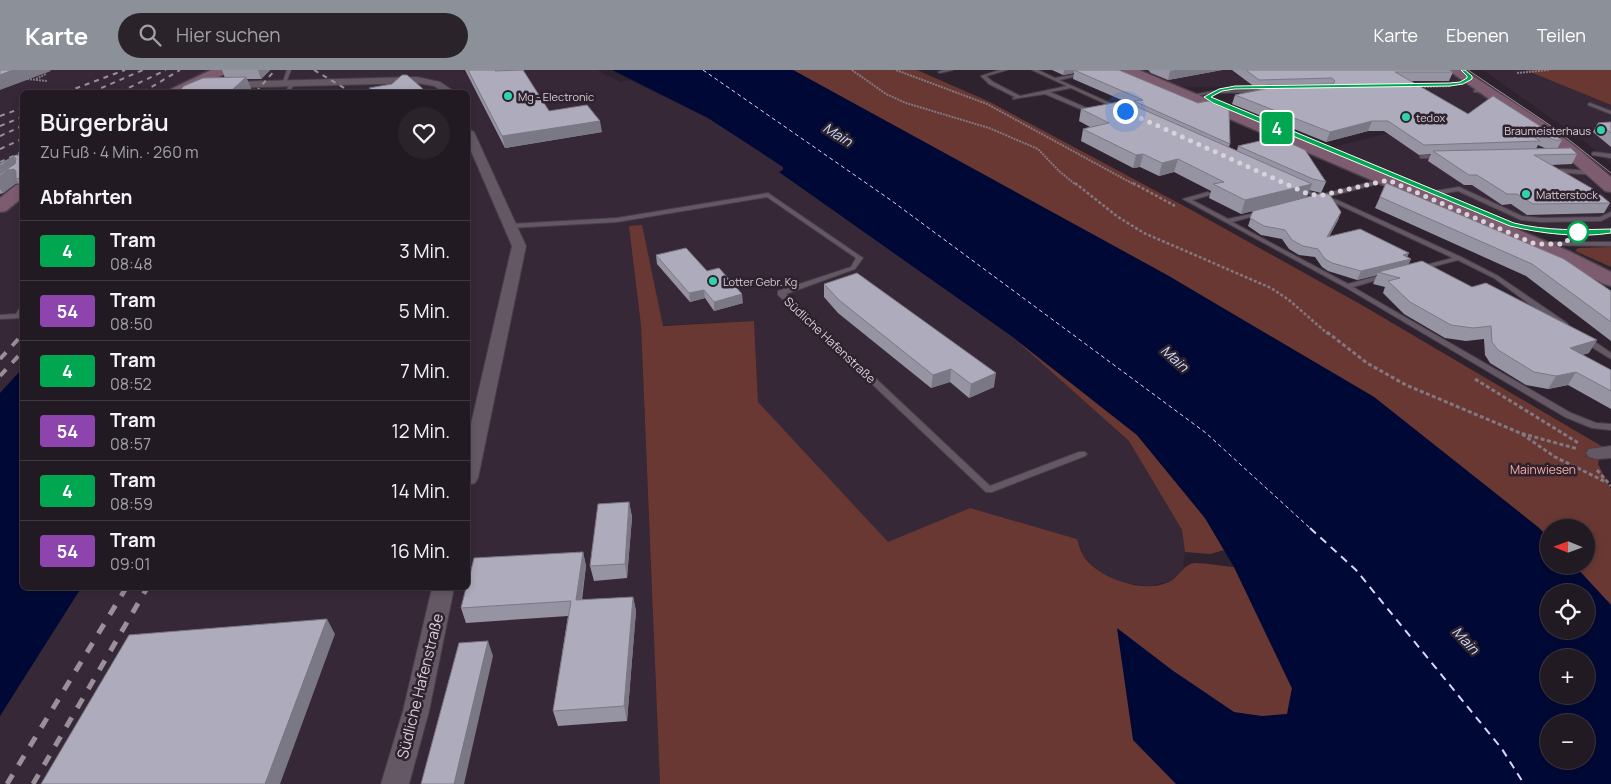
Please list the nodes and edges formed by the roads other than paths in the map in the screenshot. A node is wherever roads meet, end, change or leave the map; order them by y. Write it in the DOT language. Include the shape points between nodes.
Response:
graph roads {
  1 [pos="222,70"];
  2 [pos="289,70"];
  3 [pos="951,70"];
  4 [pos="1005,70"];
  5 [pos="1034,70"];
  6 [pos="1106,70"];
  7 [pos="1128,70"];
  8 [pos="1455,70"];
  9 [pos="940,72"];
  10 [pos="1054,79"];
  11 [pos="191,85"];
  12 [pos="1480,85"];
  13 [pos="288,86"];
  14 [pos="1071,87"];
  15 [pos="180,90"];
  16 [pos="447,90"];
  17 [pos="1268,91"];
  18 [pos="1045,92"];
  19 [pos="1188,96"];
  20 [pos="1019,97"];
  21 [pos="1011,98"];
  22 [pos="1590,104"];
  23 [pos="1510,106"];
  24 [pos="1530,106"];
  25 [pos="1087,110"];
  26 [pos="1125,111"];
  27 [pos="1611,113"];
  28 [pos="1542,127"];
  29 [pos="1561,128"];
  30 [pos="470,136"];
  31 [pos="1451,156"];
  32 [pos="1422,157"];
  33 [pos="1601,164"];
  34 [pos="1388,180"];
  35 [pos="1575,183"];
  36 [pos="1611,187"];
  37 [pos="1297,189"];
  38 [pos="1208,194"];
  39 [pos="1422,195"];
  40 [pos="1319,196"];
  41 [pos="1310,199"];
  42 [pos="1604,208"];
  43 [pos="1273,209"];
  44 [pos="1611,214"];
  45 [pos="1227,221"];
  46 [pos="510,226"];
  47 [pos="1535,244"];
  48 [pos="1611,244"];
  49 [pos="1564,256"];
  50 [pos="1459,258"];
  51 [pos="1412,270"];
  52 [pos="1611,270"];
  53 [pos="1394,274"];
  54 [pos="1611,280"];
  55 [pos="1347,286"];
  56 [pos="20,314"];
  57 [pos="0,317"];
  58 [pos="1570,329"];
  59 [pos="1578,334"];
  60 [pos="1611,357"];
  61 [pos="1611,427"];
  62 [pos="1082,454"];
  63 [pos="470,469"];
  64 [pos="443,590"];
  65 [pos="395,784"];
  1 -- 11 [label="street"];
  2 -- 13 [label="lane"];
  3 -- 9 [label="lane"];
  4 -- 20 [label="lane" via="983,76"];
  5 -- 10 [label="lane"];
  6 -- 10 [label="lane"];
  7 -- 19 [label="street"];
  8 -- 12 [label="street"];
  10 -- 14 [label="lane"];
  11 -- 13 [label="street"];
  11 -- 15 [label="street"];
  12 -- 23 [label="street"];
  12 -- 24 [label="street"];
  13 -- 16 [label="street" via="417,80 437,84"];
  14 -- 18 [label="lane"];
  14 -- 26 [label="lane"];
  17 -- 19 [label="lane"];
  18 -- 20 [label="lane"];
  18 -- 25 [label="lane"];
  19 -- 34 [label="street"];
  20 -- 21 [label="lane"];
  22 -- 27 [label="lane"];
  23 -- 24 [label="street"];
  23 -- 28 [label="street"];
  24 -- 29 [label="street"];
  28 -- 29 [label="street"];
  28 -- 33 [label="street" via="1569,154"];
  29 -- 33 [label="street"];
  30 -- 46 [label="street"];
  31 -- 32 [label="lane"];
  33 -- 35 [label="lane" via="1561,171"];
  33 -- 36 [label="street"];
  34 -- 39 [label="street"];
  34 -- 40 [label="lane"];
  37 -- 40 [label="lane"];
  38 -- 45 [label="lane" via="1186,199"];
  39 -- 44 [label="lane" via="1459,189 1521,218 1601,219"];
  39 -- 47 [label="street"];
  40 -- 41 [label="lane"];
  40 -- 50 [label="lane"];
  42 -- 44 [label="lane"];
  43 -- 45 [label="lane"];
  45 -- 55 [label="lane"];
  46 -- 62 [label="lane, Südliche Hafenstraße" via="617,220 768,195 860,258 853,268 781,293 989,490"];
  46 -- 63 [label="street" via="519,246"];
  47 -- 48 [label="lane"];
  47 -- 49 [label="street"];
  49 -- 52 [label="street"];
  49 -- 54 [label="street"];
  50 -- 51 [label="lane"];
  50 -- 58 [label="lane" via="1496,277"];
  53 -- 55 [label="lane"];
  55 -- 61 [label="lane" via="1568,415 1595,426"];
  56 -- 57 [label="lane"];
  59 -- 60 [label="lane"];
  64 -- 65 [label="street, Südliche Hafenstraße" via="416,711"];
}
